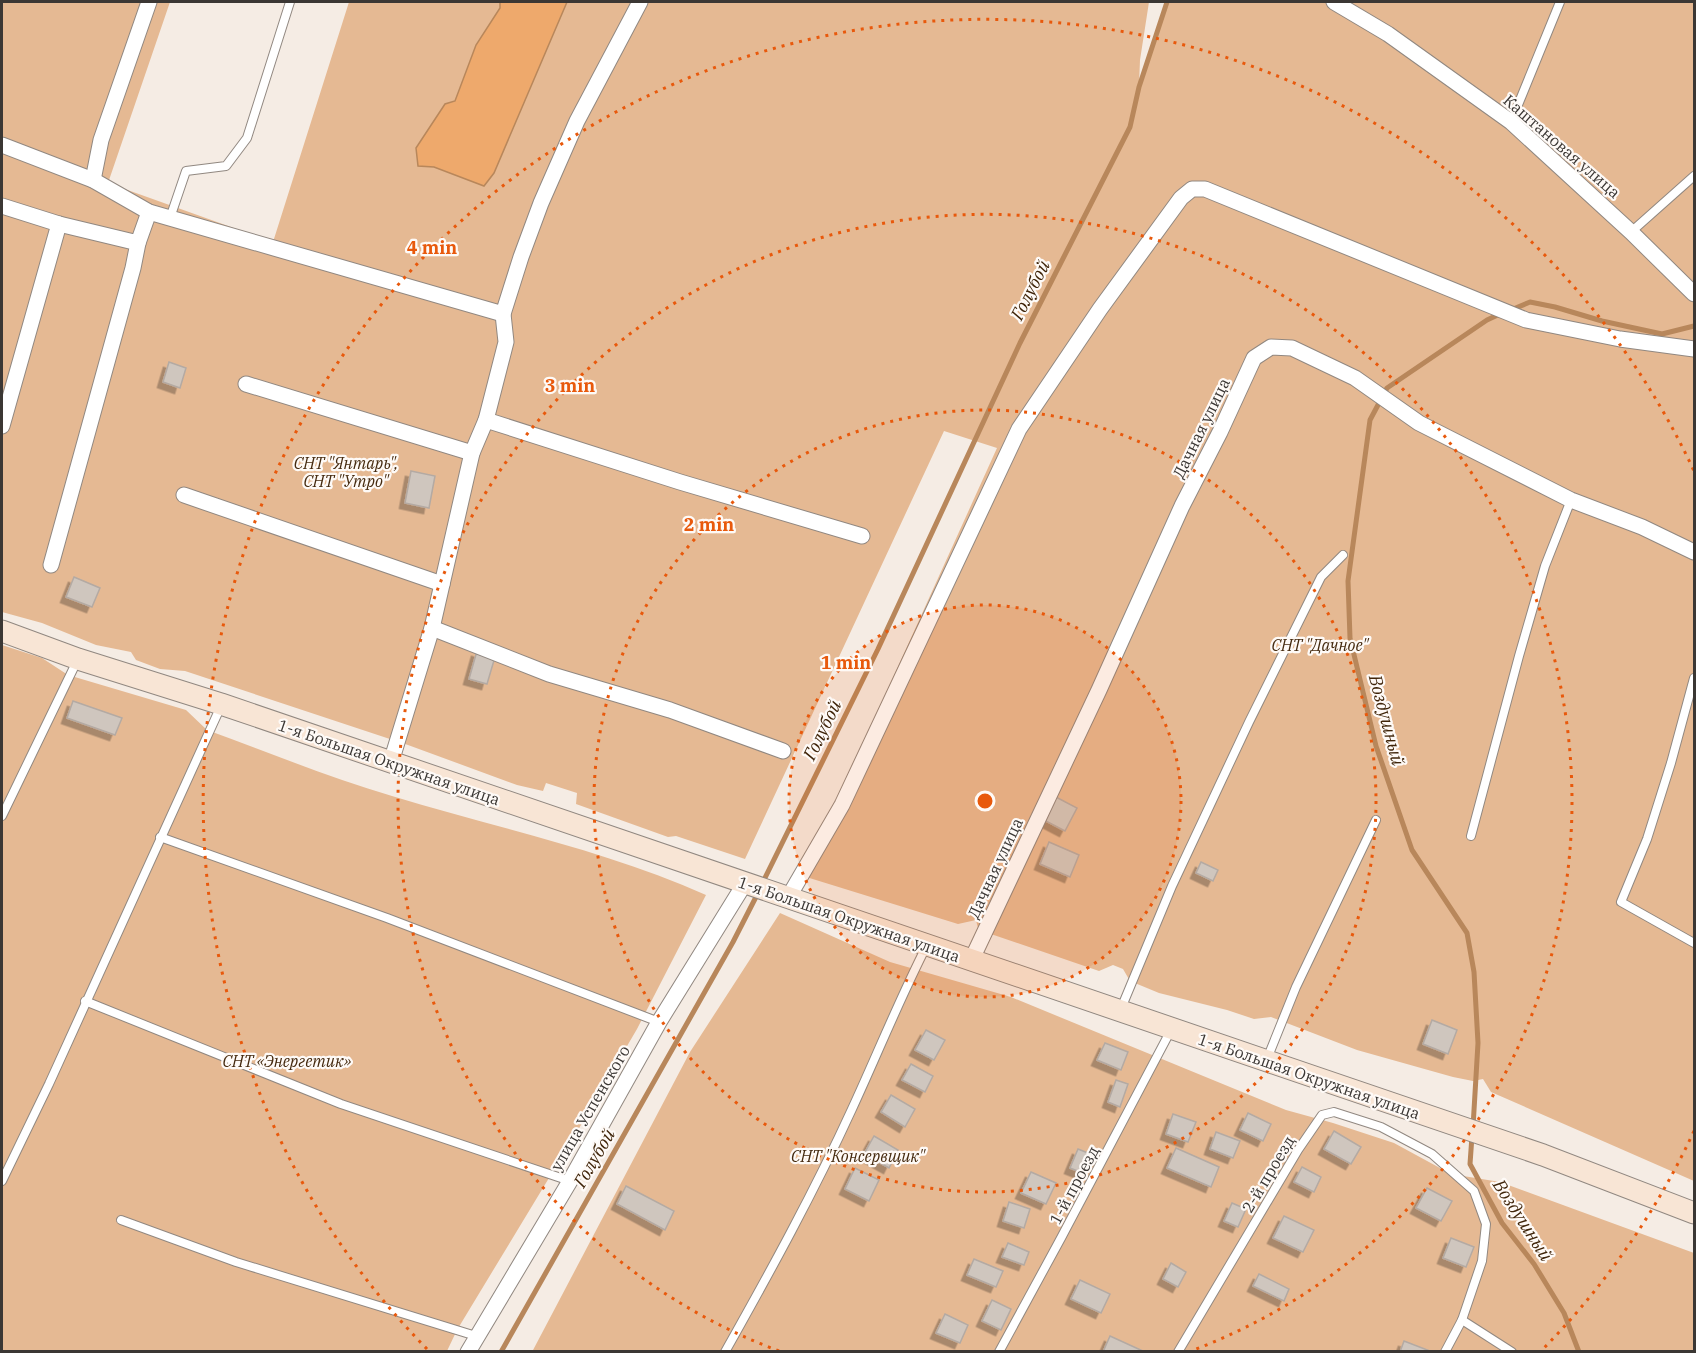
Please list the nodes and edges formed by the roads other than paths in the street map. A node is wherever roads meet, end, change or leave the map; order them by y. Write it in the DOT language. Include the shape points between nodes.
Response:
graph roads {
  1 [pos="149,2"];
  2 [pos="290,2"];
  3 [pos="640,2"];
  4 [pos="1334,2"];
  5 [pos="1560,2"];
  6 [pos="1511,122"];
  7 [pos="2,145"];
  8 [pos="1695,176"];
  9 [pos="93,180"];
  10 [pos="2,206"];
  11 [pos="149,212"];
  12 [pos="170,218"];
  13 [pos="59,224"];
  14 [pos="1631,232"];
  15 [pos="138,243"];
  16 [pos="1695,294"];
  17 [pos="503,314"];
  18 [pos="1695,349"];
  19 [pos="246,384"];
  20 [pos="486,420"];
  21 [pos="2,426"];
  22 [pos="472,453"];
  23 [pos="184,495"];
  24 [pos="1571,500"];
  25 [pos="861,536"];
  26 [pos="1695,552"];
  27 [pos="1343,555"];
  28 [pos="51,565"];
  29 [pos="442,584"];
  30 [pos="432,628"];
  31 [pos="2,631"];
  32 [pos="78,659"];
  33 [pos="1695,678"];
  34 [pos="221,704"];
  35 [pos="783,751"];
  36 [pos="391,762"];
  37 [pos="2,816"];
  38 [pos="1376,820"];
  39 [pos="1471,836"];
  40 [pos="160,837"];
  41 [pos="745,883"];
  42 [pos="782,895"];
  43 [pos="1695,943"];
  44 [pos="927,946"];
  45 [pos="971,961"];
  46 [pos="85,1001"];
  47 [pos="1120,1012"];
  48 [pos="659,1022"];
  49 [pos="1172,1030"];
  50 [pos="1266,1061"];
  51 [pos="2,1181"];
  52 [pos="570,1181"];
  53 [pos="1695,1213"];
  54 [pos="121,1220"];
  55 [pos="1462,1320"];
  56 [pos="476,1336"];
  57 [pos="468,1352"];
  58 [pos="725,1352"];
  59 [pos="999,1352"];
  60 [pos="1179,1352"];
  61 [pos="1445,1352"];
  62 [pos="1512,1352"];
  1 -- 9 [label="street" via="101,140"];
  2 -- 12 [label="lane" via="247,138 226,166 186,171"];
  3 -- 17 [label="street" via="545,193"];
  4 -- 6 [label="street, Каштановая улица" via="1388,34"];
  5 -- 6 [label="lane"];
  6 -- 14 [label="street, Каштановая улица"];
  7 -- 9 [label="street"];
  8 -- 14 [label="lane"];
  9 -- 11 [label="street"];
  10 -- 13 [label="street"];
  11 -- 12 [label="street"];
  11 -- 15 [label="street"];
  12 -- 17 [label="street"];
  13 -- 15 [label="street"];
  13 -- 21 [label="street"];
  14 -- 16 [label="street, Каштановая улица"];
  15 -- 28 [label="street"];
  17 -- 20 [label="street" via="506,342"];
  18 -- 42 [label="street" via="1526,320 1205,189 1192,189 1181,198 1100,309 1019,429 842,805"];
  19 -- 22 [label="street"];
  20 -- 22 [label="street"];
  20 -- 25 [label="street"];
  22 -- 29 [label="street"];
  23 -- 29 [label="street"];
  24 -- 26 [label="street, Дачная улица"];
  24 -- 39 [label="lane" via="1528,622"];
  24 -- 45 [label="street, Дачная улица" via="1419,423 1355,378 1292,348 1271,347 1254,358"];
  27 -- 47 [label="lane" via="1321,577 1249,722 1172,886"];
  29 -- 30 [label="street"];
  30 -- 35 [label="street" via="549,674 670,710"];
  30 -- 36 [label="street"];
  31 -- 32 [label="street, 1-я Большая Окружная улица"];
  32 -- 34 [label="street, 1-я Большая Окружная улица"];
  32 -- 37 [label="lane"];
  33 -- 43 [label="lane" via="1647,839 1621,902"];
  34 -- 36 [label="street, 1-я Большая Окружная улица"];
  34 -- 40 [label="lane"];
  36 -- 41 [label="street, 1-я Большая Окружная улица"];
  38 -- 50 [label="lane" via="1296,987"];
  40 -- 46 [label="lane"];
  40 -- 48 [label="lane"];
  41 -- 42 [label="street, 1-я Большая Окружная улица"];
  41 -- 48 [label="street, улица Успенского"];
  42 -- 44 [label="street, 1-я Большая Окружная улица"];
  44 -- 45 [label="street, 1-я Большая Окружная улица"];
  44 -- 58 [label="lane" via="805,1203"];
  45 -- 47 [label="street, 1-я Большая Окружная улица"];
  46 -- 51 [label="lane"];
  46 -- 52 [label="lane" via="341,1104"];
  47 -- 49 [label="street, 1-я Большая Окружная улица"];
  48 -- 52 [label="street, улица Успенского"];
  49 -- 50 [label="street, 1-я Большая Окружная улица"];
  49 -- 59 [label="lane, 1-й проезд"];
  50 -- 53 [label="street, 1-я Большая Окружная улица" via="1544,1155"];
  52 -- 56 [label="street, улица Успенского"];
  54 -- 56 [label="lane" via="236,1262"];
  55 -- 60 [label="lane, 2-й проезд" via="1482,1261 1486,1224 1474,1191 1432,1154 1381,1126 1334,1112 1322,1115 1298,1150"];
  55 -- 61 [label="lane, 2-й проезд"];
  55 -- 62 [label="lane"];
  56 -- 57 [label="street, улица Успенского"];
}
